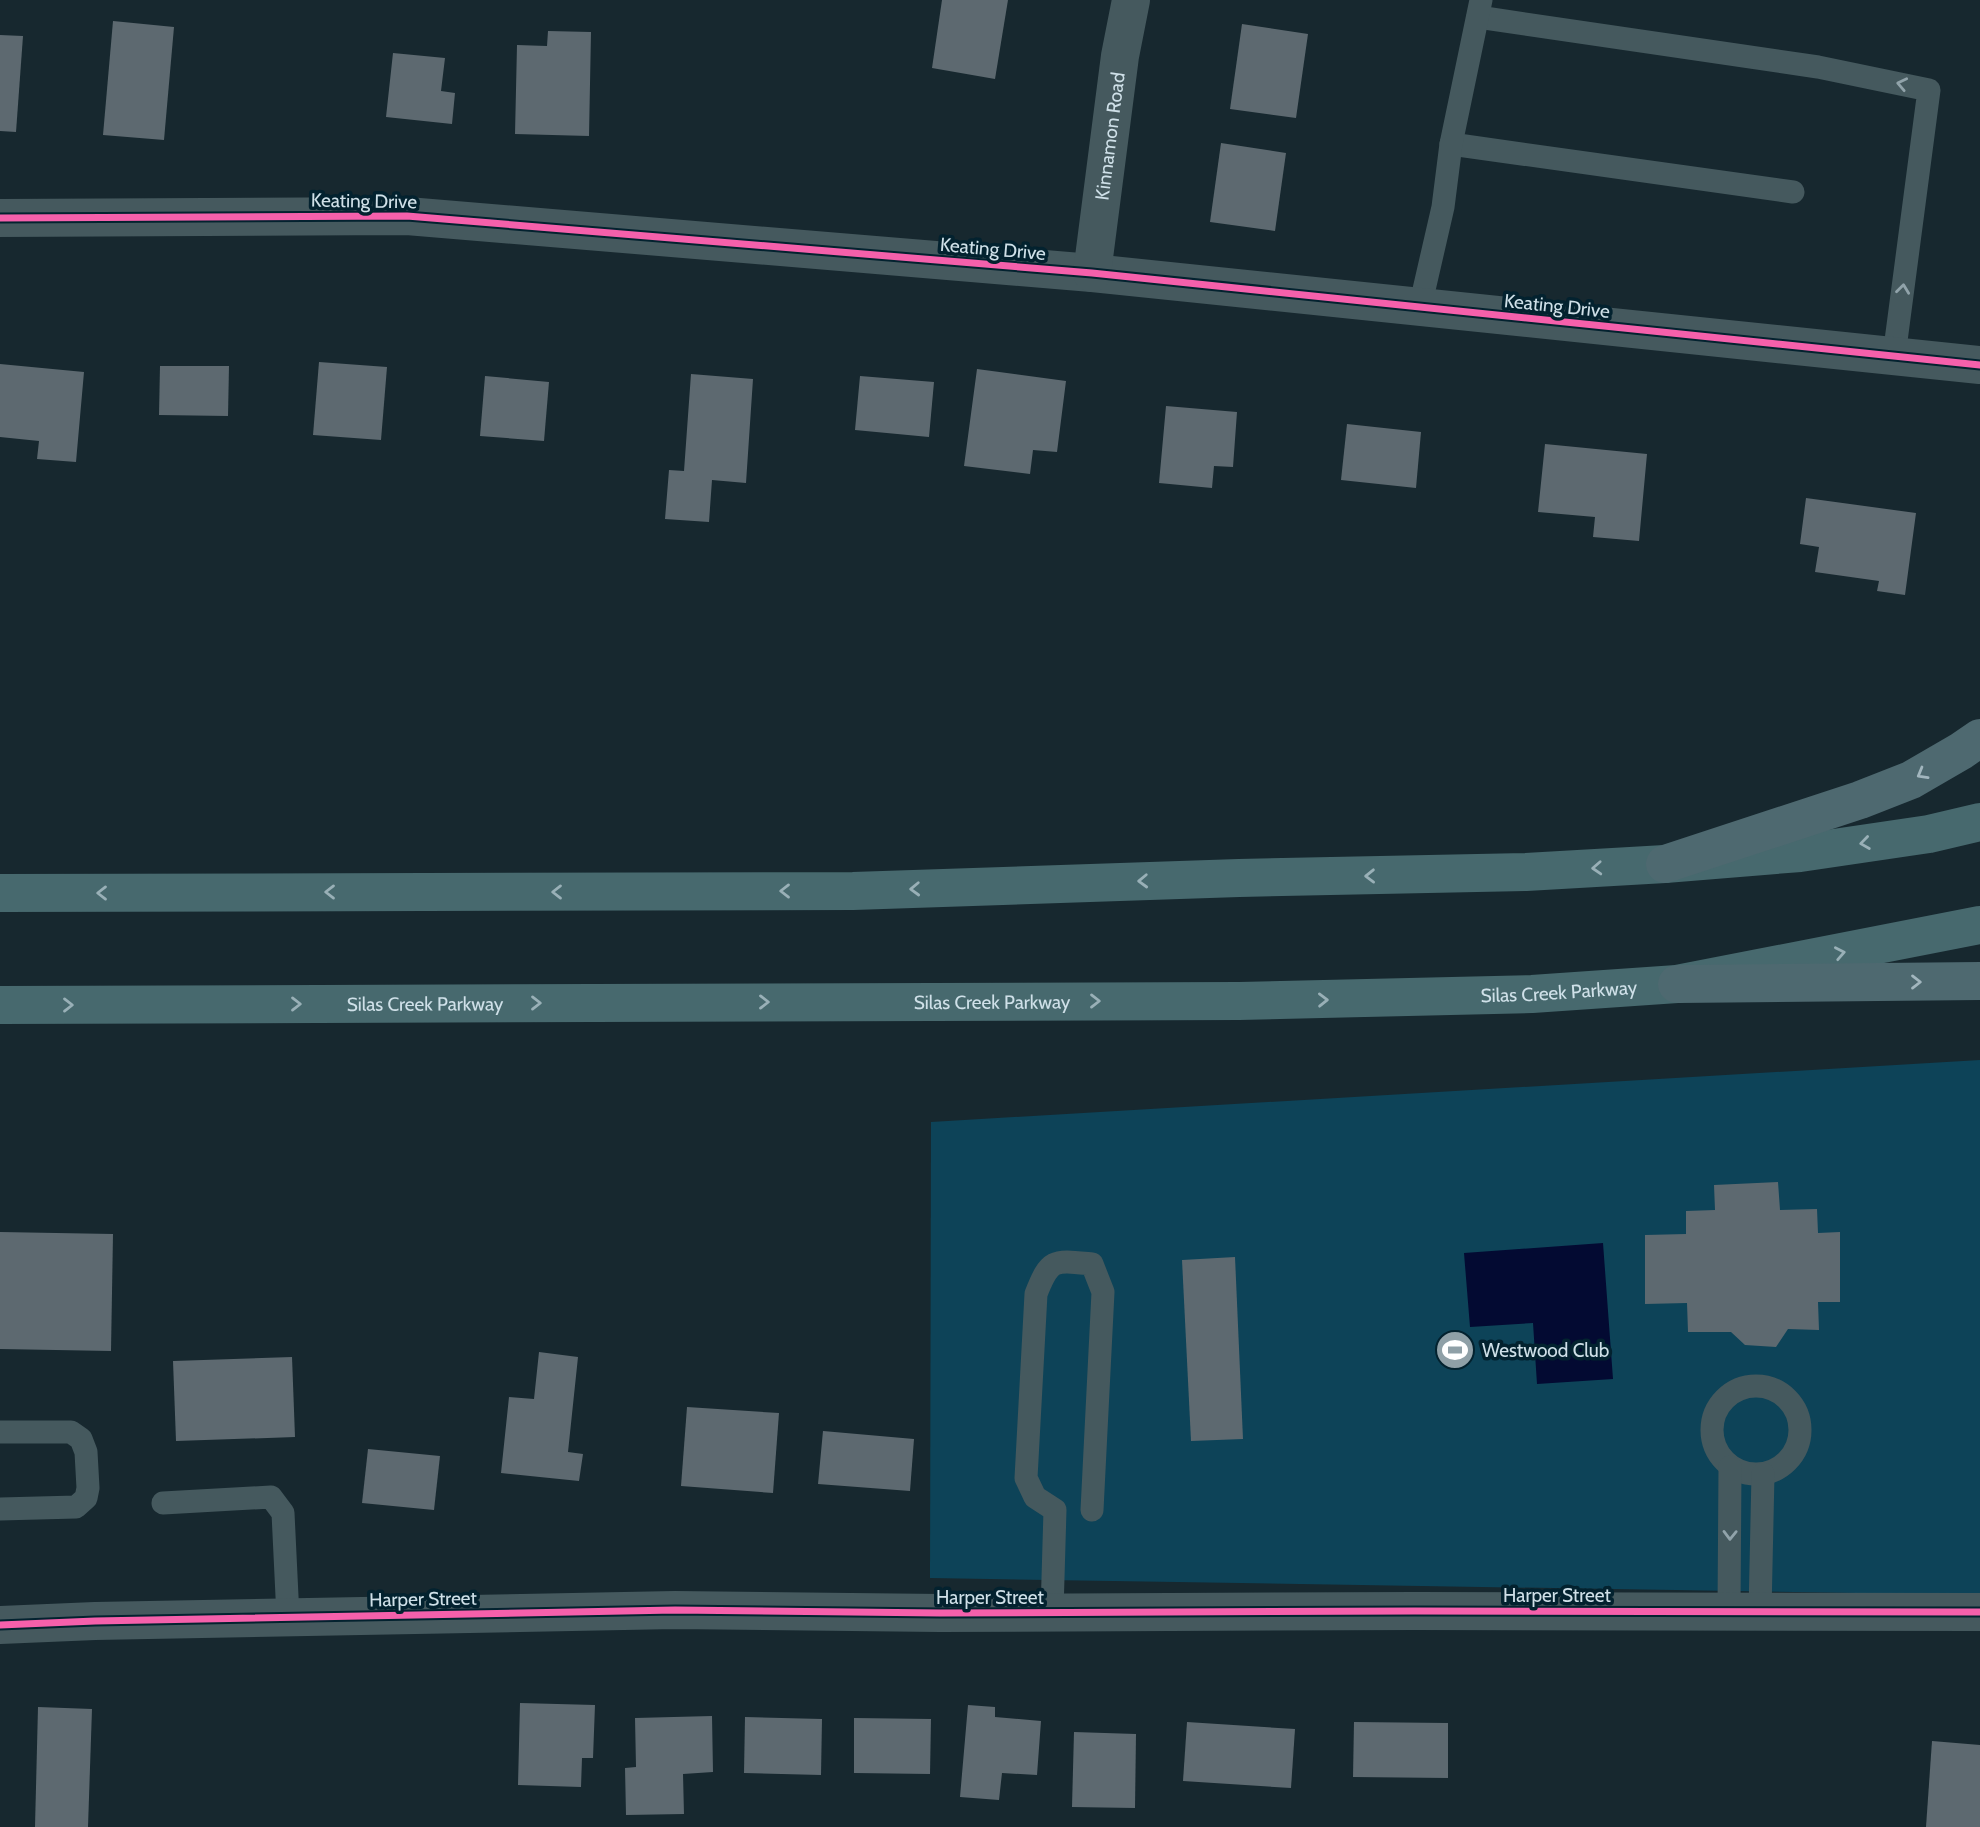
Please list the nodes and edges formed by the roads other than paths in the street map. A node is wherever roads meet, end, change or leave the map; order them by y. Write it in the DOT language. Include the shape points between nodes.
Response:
graph roads {
  1 [pos="1131,0"];
  2 [pos="1479,8"];
  3 [pos="1451,144"];
  4 [pos="1793,192"];
  5 [pos="0,218"];
  6 [pos="1092,273"];
  7 [pos="1420,307"];
  8 [pos="1894,356"];
  9 [pos="1980,365"];
  10 [pos="1980,738"];
  11 [pos="1980,822"];
  12 [pos="1665,864"];
  13 [pos="0,893"];
  14 [pos="1980,925"];
  15 [pos="1980,981"];
  16 [pos="1676,984"];
  17 [pos="0,1005"];
  18 [pos="0,1432"];
  19 [pos="1730,1467"];
  20 [pos="1763,1474"];
  21 [pos="163,1503"];
  22 [pos="0,1509"];
  23 [pos="1092,1510"];
  24 [pos="1052,1612"];
  25 [pos="1744,1612"];
  26 [pos="1980,1612"];
  27 [pos="288,1617"];
  28 [pos="0,1625"];
  1 -- 6 [label="street, Kinnamon Road"];
  2 -- 3 [label="lane"];
  8 -- 2 [label="lane, one-way" via="1929,90 1818,66"];
  3 -- 4 [label="lane"];
  3 -- 7 [label="lane" via="1443,207"];
  5 -- 6 [label="street, Keating Drive" via="407,216"];
  6 -- 7 [label="street, Keating Drive"];
  7 -- 8 [label="street, Keating Drive"];
  8 -- 9 [label="street, Keating Drive"];
  10 -- 12 [label="highway, one-way" via="1911,780"];
  11 -- 12 [label="main road, one-way" via="1800,853"];
  12 -- 13 [label="main road, one-way" via="853,891"];
  16 -- 14 [label="main road, Silas Creek Parkway, one-way"];
  16 -- 15 [label="highway, one-way"];
  17 -- 16 [label="main road, Silas Creek Parkway, one-way" via="1238,1001 1532,995"];
  18 -- 22 [label="lane" via="71,1432 81,1439 86,1452 88,1488 86,1498 76,1507"];
  19 -- 20 [label="lane" via="1746,1474"];
  19 -- 20 [label="lane" via="1713,1437 1720,1405 1732,1393 1766,1387 1782,1394 1794,1407 1800,1440 1780,1468"];
  19 -- 25 [label="lane, one-way"];
  20 -- 25 [label="lane"];
  21 -- 27 [label="lane" via="271,1497 283,1513"];
  23 -- 24 [label="lane" via="1103,1292 1092,1264 1062,1261 1045,1270 1036,1294 1026,1478 1035,1497 1055,1510"];
  24 -- 25 [label="street, Harper Street"];
  24 -- 27 [label="street, Harper Street" via="675,1610"];
  25 -- 26 [label="street, Harper Street"];
  27 -- 28 [label="street, Harper Street"];
}
